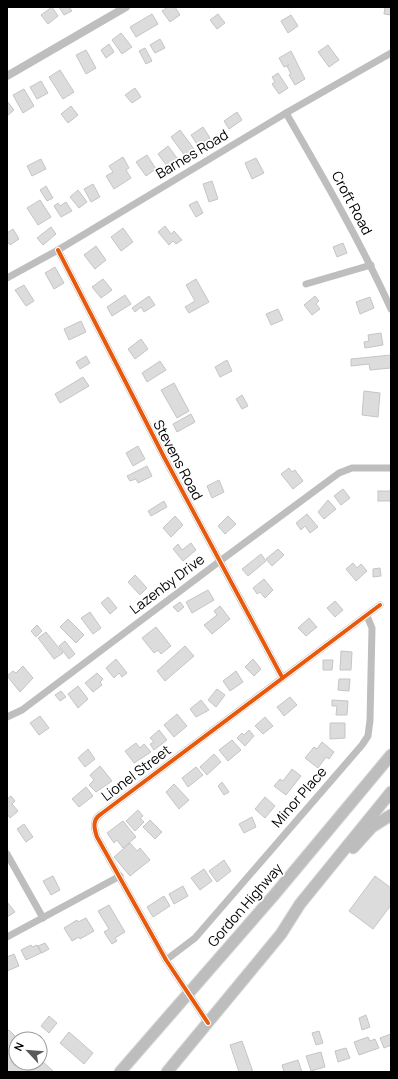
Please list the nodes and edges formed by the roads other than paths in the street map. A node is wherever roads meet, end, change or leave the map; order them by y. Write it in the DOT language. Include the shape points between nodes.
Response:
graph roads {
  1 [pos="126,7"];
  2 [pos="391,53"];
  3 [pos="7,76"];
  4 [pos="286,113"];
  5 [pos="58,250"];
  6 [pos="371,265"];
  7 [pos="8,275"];
  8 [pos="306,284"];
  9 [pos="391,309"];
  10 [pos="391,468"];
  11 [pos="220,560"];
  12 [pos="380,605"];
  13 [pos="367,616"];
  14 [pos="282,677"];
  15 [pos="7,717"];
  16 [pos="391,755"];
  17 [pos="391,792"];
  18 [pos="391,815"];
  19 [pos="7,854"];
  20 [pos="120,876"];
  21 [pos="43,918"];
  22 [pos="281,934"];
  23 [pos="7,937"];
  24 [pos="166,960"];
  25 [pos="187,993"];
  26 [pos="208,1024"];
  27 [pos="120,1072"];
  28 [pos="167,1072"];
  1 -- 3 [label="street"];
  2 -- 4 [label="street, Barnes Road"];
  4 -- 5 [label="street, Barnes Road"];
  4 -- 6 [label="street, Croft Road"];
  5 -- 7 [label="street, Barnes Road"];
  5 -- 11 [label="street, Stevens Road"];
  6 -- 8 [label="street"];
  6 -- 9 [label="street, Croft Road"];
  10 -- 11 [label="street, Lazenby Drive" via="352,468 339,473"];
  11 -- 14 [label="street, Stevens Road"];
  11 -- 15 [label="street, Lazenby Drive" via="22,710"];
  12 -- 13 [label="street, Lionel Street"];
  13 -- 14 [label="street, Lionel Street"];
  13 -- 24 [label="street, Minor Place" via="372,628 368,736 195,938"];
  14 -- 20 [label="street, Lionel Street" via="97,816 95,831"];
  16 -- 25 [label="highway, Gordon Highway" via="275,894"];
  17 -- 22 [label="highway" via="300,904"];
  18 -- 22 [label="highway" via="372,827"];
  19 -- 21 [label="street"];
  20 -- 21 [label="street"];
  20 -- 24 [label="street, Lionel Street"];
  21 -- 23 [label="street"];
  22 -- 26 [label="highway"];
  24 -- 25 [label="street, Lionel Street"];
  25 -- 26 [label="street, Lionel Street"];
  25 -- 27 [label="highway, Gordon Highway"];
  26 -- 28 [label="highway"];
}
